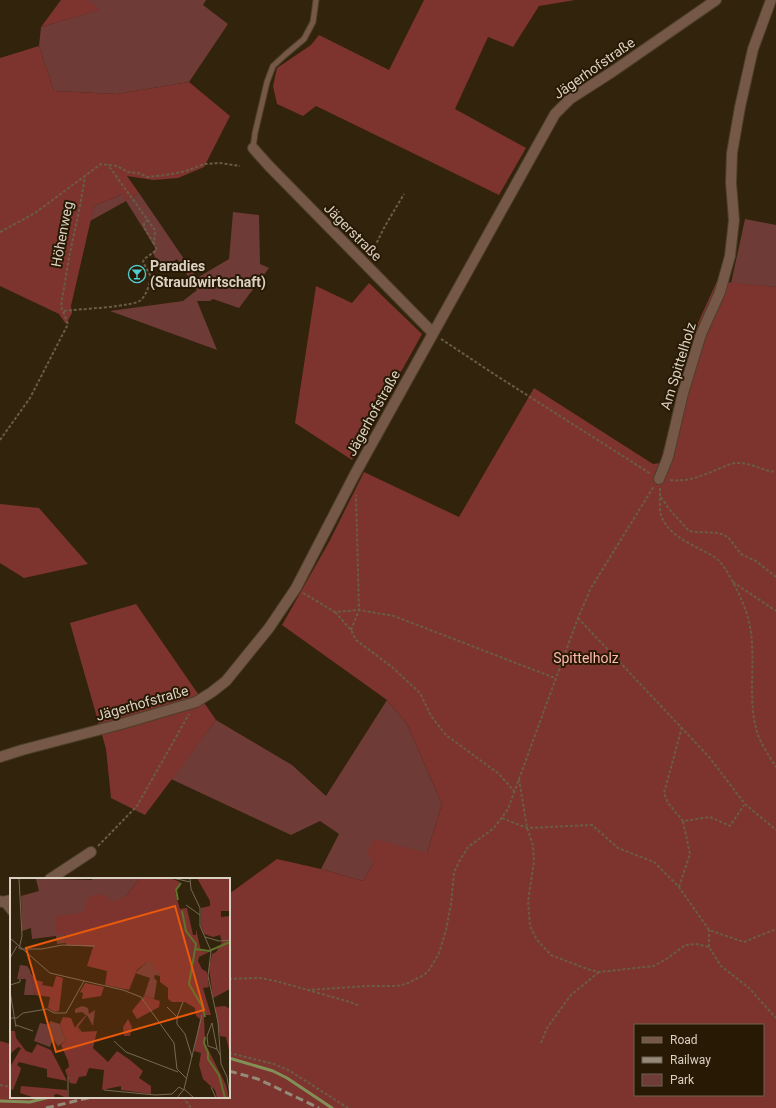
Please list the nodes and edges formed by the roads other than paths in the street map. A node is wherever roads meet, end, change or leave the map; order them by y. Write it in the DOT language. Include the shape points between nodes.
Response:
graph roads {
  1 [pos="316,0"];
  2 [pos="716,0"];
  3 [pos="771,0"];
  4 [pos="253,148"];
  5 [pos="433,334"];
  6 [pos="659,478"];
  7 [pos="0,758"];
  8 [pos="91,852"];
  9 [pos="52,878"];
  10 [pos="4,901"];
  11 [pos="10,911"];
  1 -- 4 [label="lane" via="313,22 304,39 273,66 267,82"];
  2 -- 5 [label="street, Jägerhofstraße" via="570,99 555,114"];
  3 -- 6 [label="street, Am Spittelholz" via="753,49 732,153 734,220 730,256 720,292 701,334 683,393 668,457"];
  4 -- 5 [label="street, Jägerstraße"];
  5 -- 7 [label="street, Jägerhofstraße" via="355,474 296,588 269,628 226,681 196,702"];
  8 -- 9 [label="street"];
  10 -- 11 [label="lane"];
}
